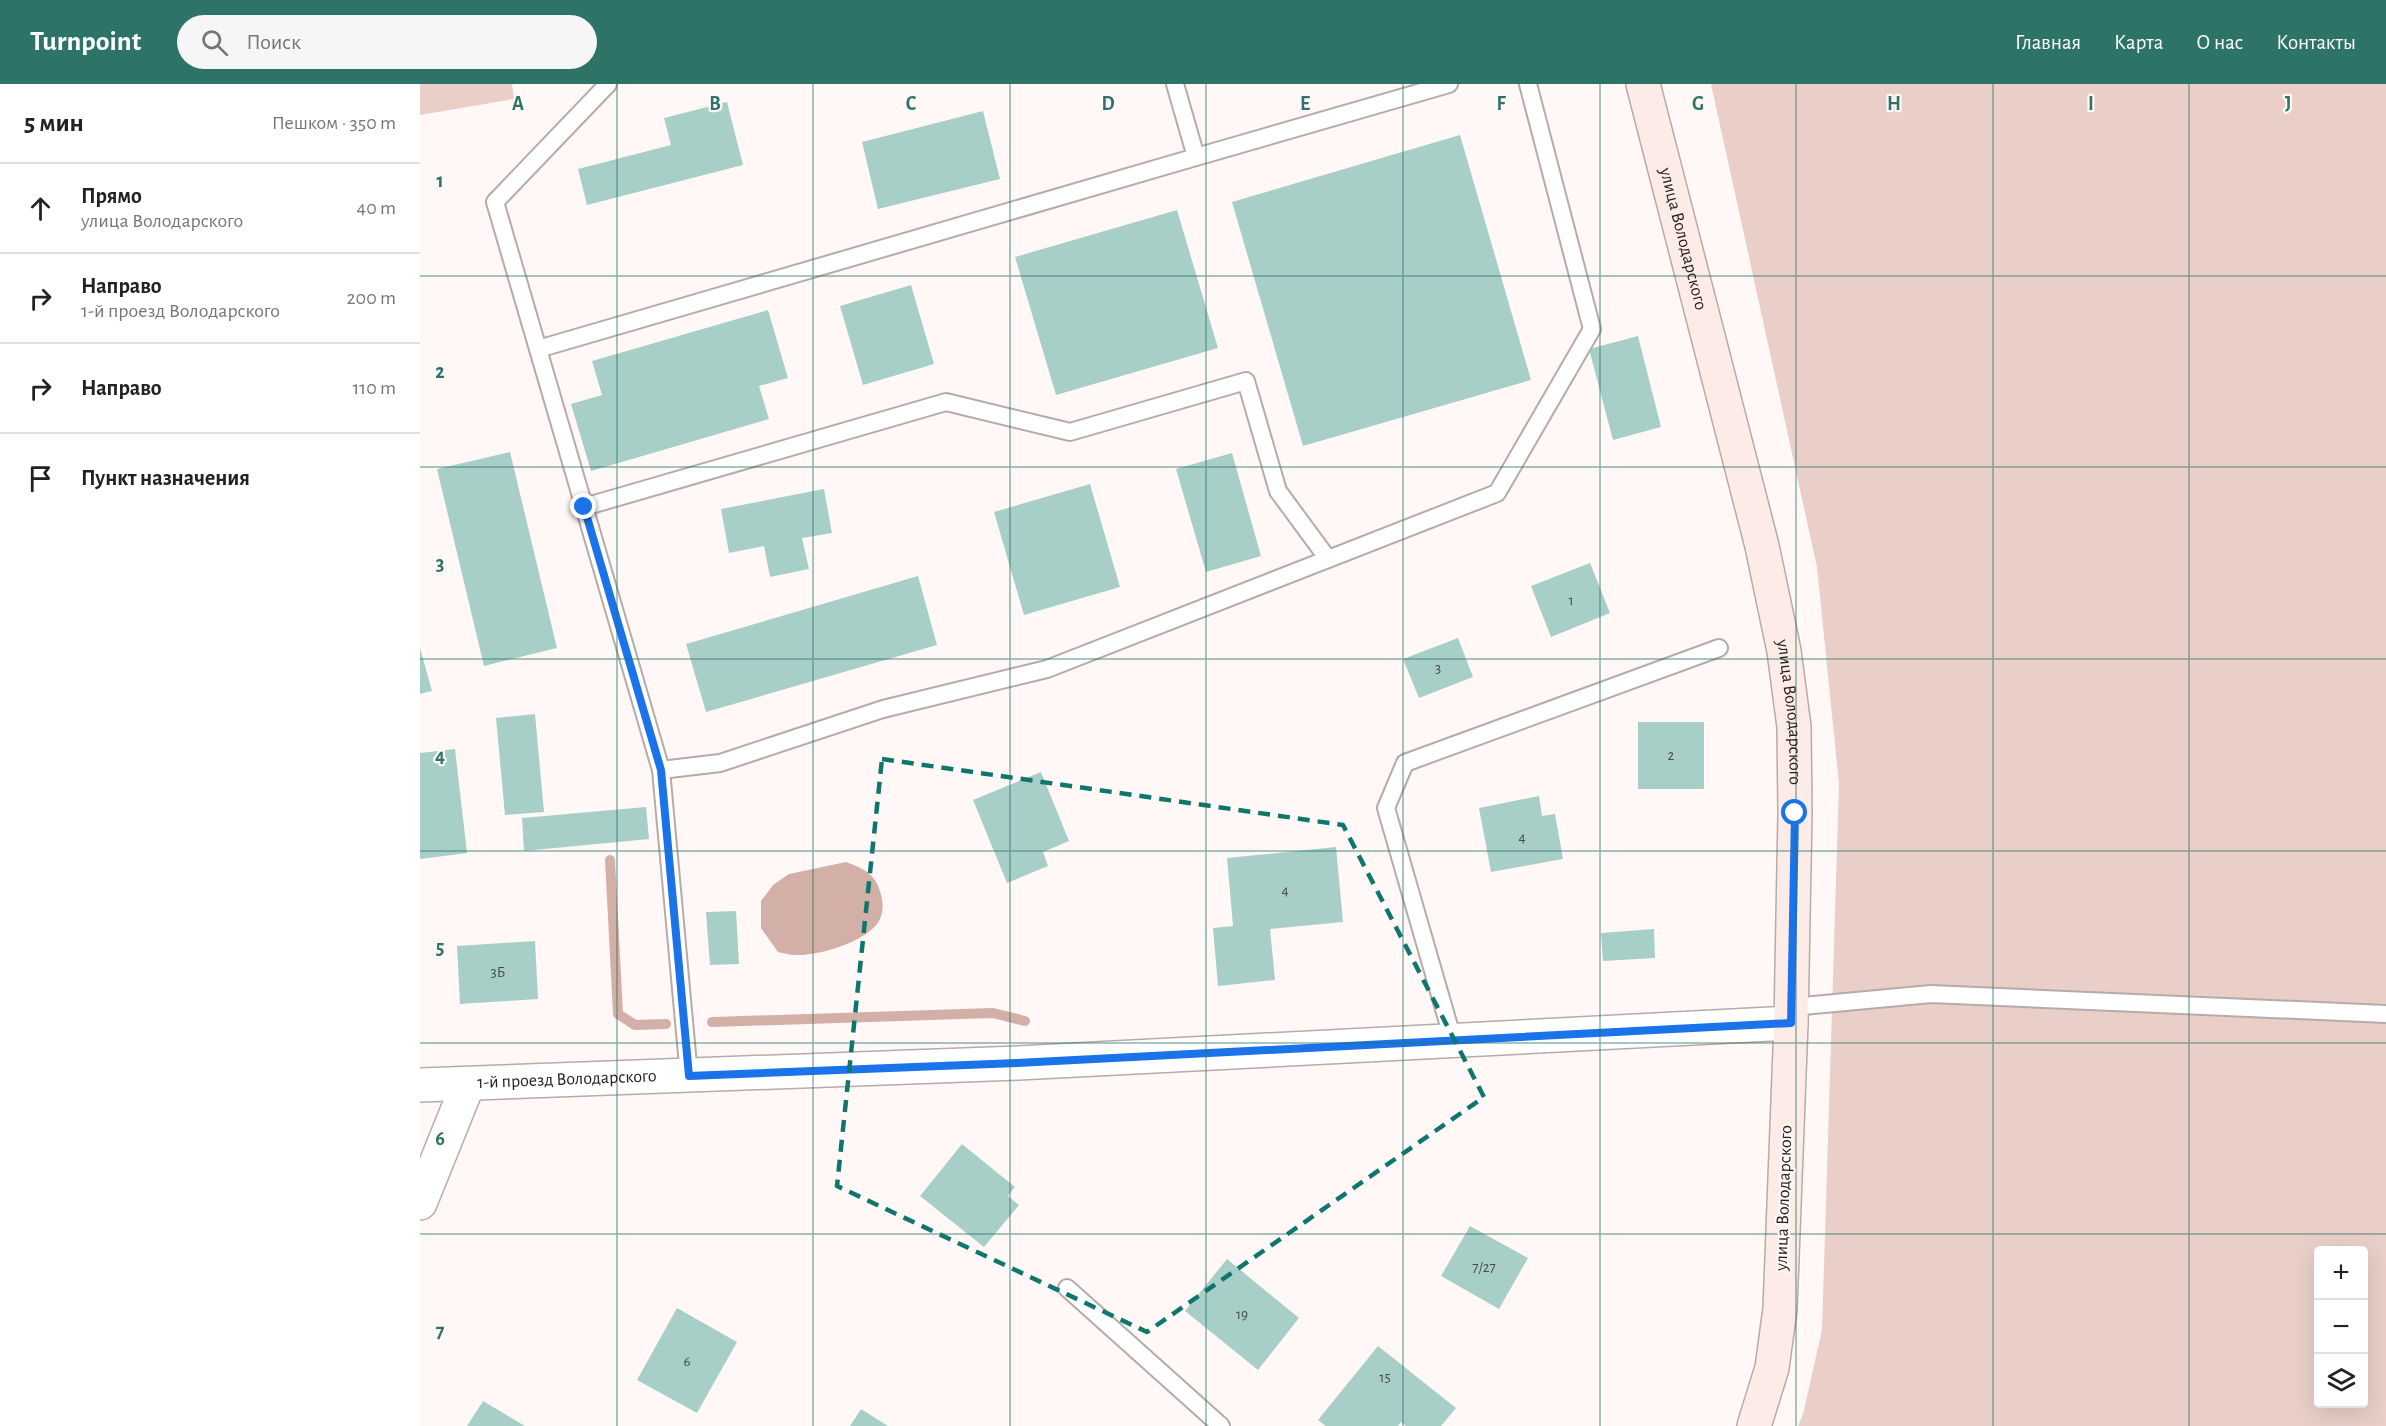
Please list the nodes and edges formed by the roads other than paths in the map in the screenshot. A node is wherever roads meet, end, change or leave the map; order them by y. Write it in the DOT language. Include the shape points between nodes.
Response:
graph roads {
  1 [pos="608,84"];
  2 [pos="1175,84"];
  3 [pos="1449,84"];
  4 [pos="1528,84"];
  5 [pos="1643,84"];
  6 [pos="1196,158"];
  7 [pos="538,349"];
  8 [pos="584,507"];
  9 [pos="1328,559"];
  10 [pos="1719,648"];
  11 [pos="661,770"];
  12 [pos="2386,1014"];
  13 [pos="1792,1015"];
  14 [pos="1453,1040"];
  15 [pos="689,1076"];
  16 [pos="468,1084"];
  17 [pos="420,1085"];
  18 [pos="420,1203"];
  19 [pos="1067,1288"];
  20 [pos="1221,1426"];
  21 [pos="1754,1426"];
  1 -- 7 [label="lane" via="495,202"];
  2 -- 6 [label="lane"];
  3 -- 6 [label="lane"];
  4 -- 9 [label="lane" via="1592,329 1497,493"];
  5 -- 13 [label="street, улица Володарского" via="1762,546 1784,651 1794,727"];
  6 -- 7 [label="lane"];
  7 -- 8 [label="lane"];
  8 -- 9 [label="lane" via="946,402 1070,432 1246,381 1278,491"];
  8 -- 11 [label="lane"];
  9 -- 11 [label="lane" via="1047,669 884,709 720,763"];
  10 -- 14 [label="lane" via="1404,763 1386,808"];
  11 -- 15 [label="lane"];
  12 -- 13 [label="lane" via="1932,994"];
  13 -- 14 [label="street, 1-й проезд Володарского"];
  13 -- 21 [label="street, улица Володарского" via="1780,1309 1772,1368"];
  14 -- 15 [label="street, 1-й проезд Володарского"];
  15 -- 16 [label="street, 1-й проезд Володарского"];
  16 -- 17 [label="street, 1-й проезд Володарского"];
  16 -- 18 [label="street"];
  19 -- 20 [label="lane"];
}
